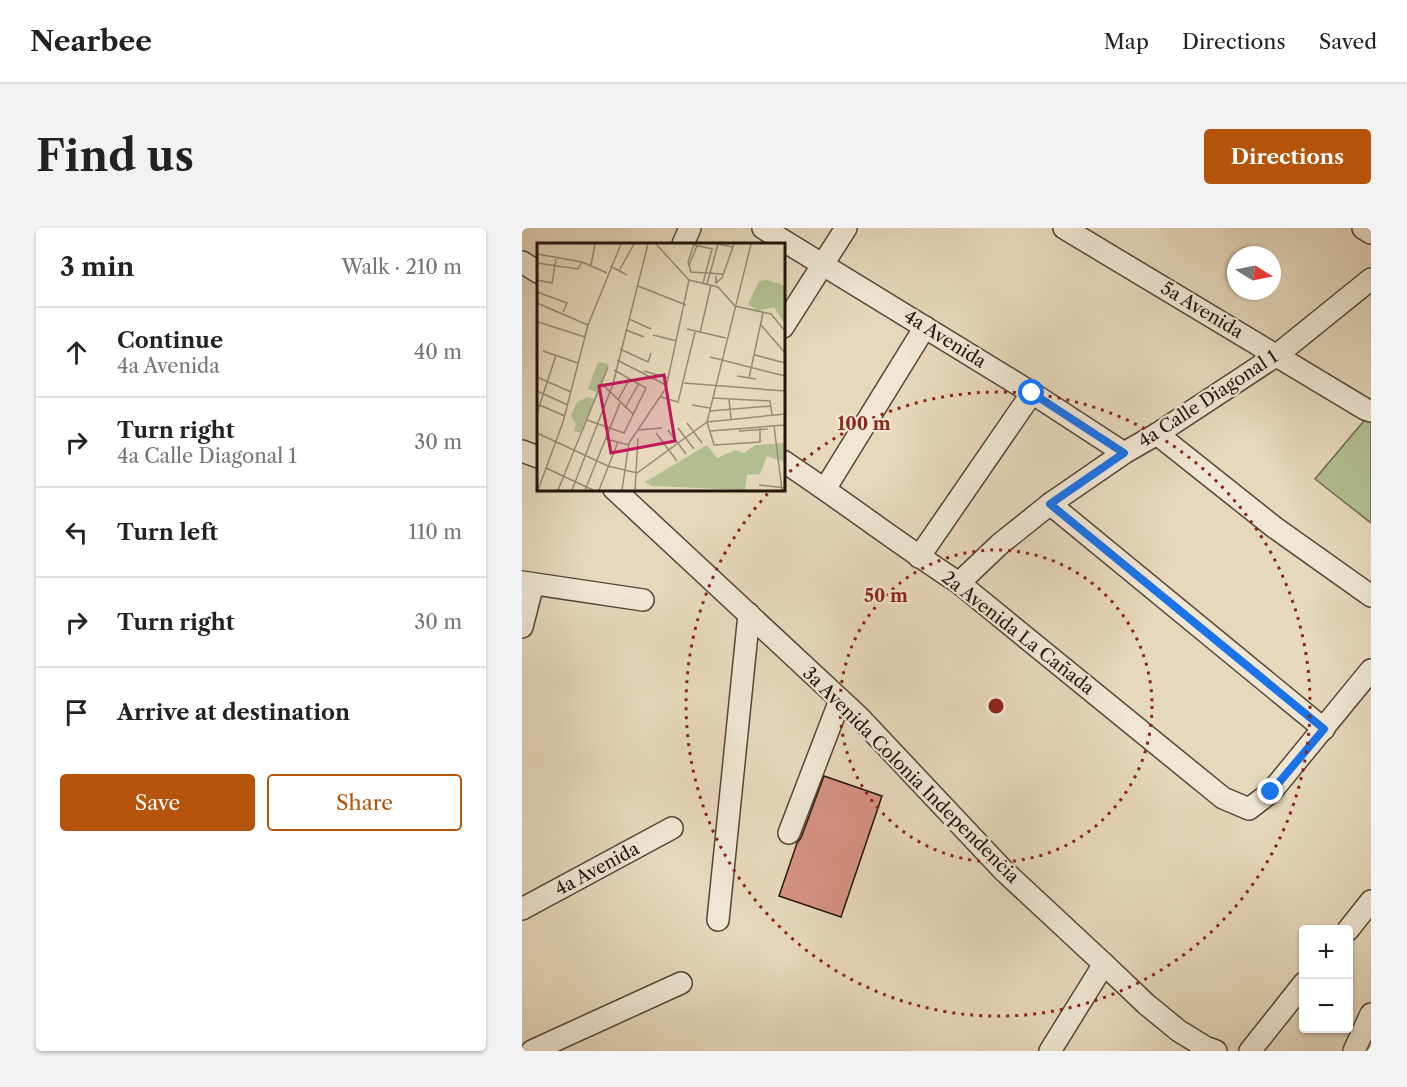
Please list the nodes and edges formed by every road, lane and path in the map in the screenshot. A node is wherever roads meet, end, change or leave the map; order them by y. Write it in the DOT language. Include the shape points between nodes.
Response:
graph roads {
  1 [pos="690,228"];
  2 [pos="763,228"];
  3 [pos="846,228"];
  4 [pos="1064,228"];
  5 [pos="1363,228"];
  6 [pos="1371,233"];
  7 [pos="683,243"];
  8 [pos="522,262"];
  9 [pos="823,264"];
  10 [pos="537,271"];
  11 [pos="1371,279"];
  12 [pos="784,325"];
  13 [pos="925,327"];
  14 [pos="1277,355"];
  15 [pos="1032,393"];
  16 [pos="1371,411"];
  17 [pos="1156,434"];
  18 [pos="522,451"];
  19 [pos="1124,453"];
  20 [pos="537,457"];
  21 [pos="784,461"];
  22 [pos="825,489"];
  23 [pos="615,490"];
  24 [pos="1050,504"];
  25 [pos="919,557"];
  26 [pos="528,583"];
  27 [pos="959,583"];
  28 [pos="1371,596"];
  29 [pos="643,600"];
  30 [pos="749,614"];
  31 [pos="522,627"];
  32 [pos="1371,670"];
  33 [pos="840,700"];
  34 [pos="1324,729"];
  35 [pos="672,828"];
  36 [pos="789,833"];
  37 [pos="1371,901"];
  38 [pos="522,909"];
  39 [pos="718,921"];
  40 [pos="1352,925"];
  41 [pos="1104,964"];
  42 [pos="681,983"];
  43 [pos="1299,989"];
  44 [pos="1371,1014"];
  45 [pos="532,1051"];
  46 [pos="1050,1051"];
  47 [pos="1216,1051"];
  48 [pos="1250,1051"];
  49 [pos="1354,1051"];
  1 -- 7 [label="street"];
  2 -- 9 [label="street, 4a Avenida"];
  3 -- 9 [label="street"];
  4 -- 14 [label="street, 5a Avenida"];
  5 -- 6 [label="street"];
  8 -- 10 [label="street"];
  9 -- 12 [label="street"];
  9 -- 13 [label="street, 4a Avenida"];
  11 -- 14 [label="street, 4a Calle Diagonal 1"];
  13 -- 15 [label="street, 4a Avenida"];
  13 -- 22 [label="street"];
  14 -- 16 [label="street, 5a Avenida"];
  14 -- 17 [label="street, 4a Calle Diagonal 1"];
  15 -- 19 [label="street, 4a Avenida"];
  15 -- 25 [label="street"];
  17 -- 19 [label="street, 4a Calle Diagonal 1"];
  17 -- 28 [label="street" via="1274,527"];
  18 -- 20 [label="street"];
  19 -- 24 [label="street, 4a Calle Diagonal 1"];
  21 -- 22 [label="street, 2a Avenida La Cañada"];
  22 -- 25 [label="street, 2a Avenida La Cañada"];
  23 -- 30 [label="street, 3a Avenida Colonia Independencia"];
  24 -- 27 [label="street, 4a Calle Diagonal 1"];
  24 -- 34 [label="street"];
  25 -- 27 [label="street, 2a Avenida La Cañada"];
  26 -- 29 [label="street"];
  26 -- 31 [label="street"];
  27 -- 34 [label="street, 2a Avenida La Cañada" via="1223,798 1249,809 1271,792"];
  30 -- 33 [label="street, 3a Avenida Colonia Independencia"];
  30 -- 39 [label="street"];
  32 -- 34 [label="street"];
  33 -- 36 [label="street"];
  33 -- 41 [label="street, 3a Avenida Colonia Independencia" via="1004,871"];
  35 -- 38 [label="street, 4a Avenida"];
  37 -- 40 [label="street"];
  41 -- 46 [label="street"];
  41 -- 47 [label="street, 3a Avenida Colonia Independencia" via="1179,1031"];
  42 -- 45 [label="street"];
  43 -- 48 [label="street"];
  44 -- 49 [label="street"];
}
